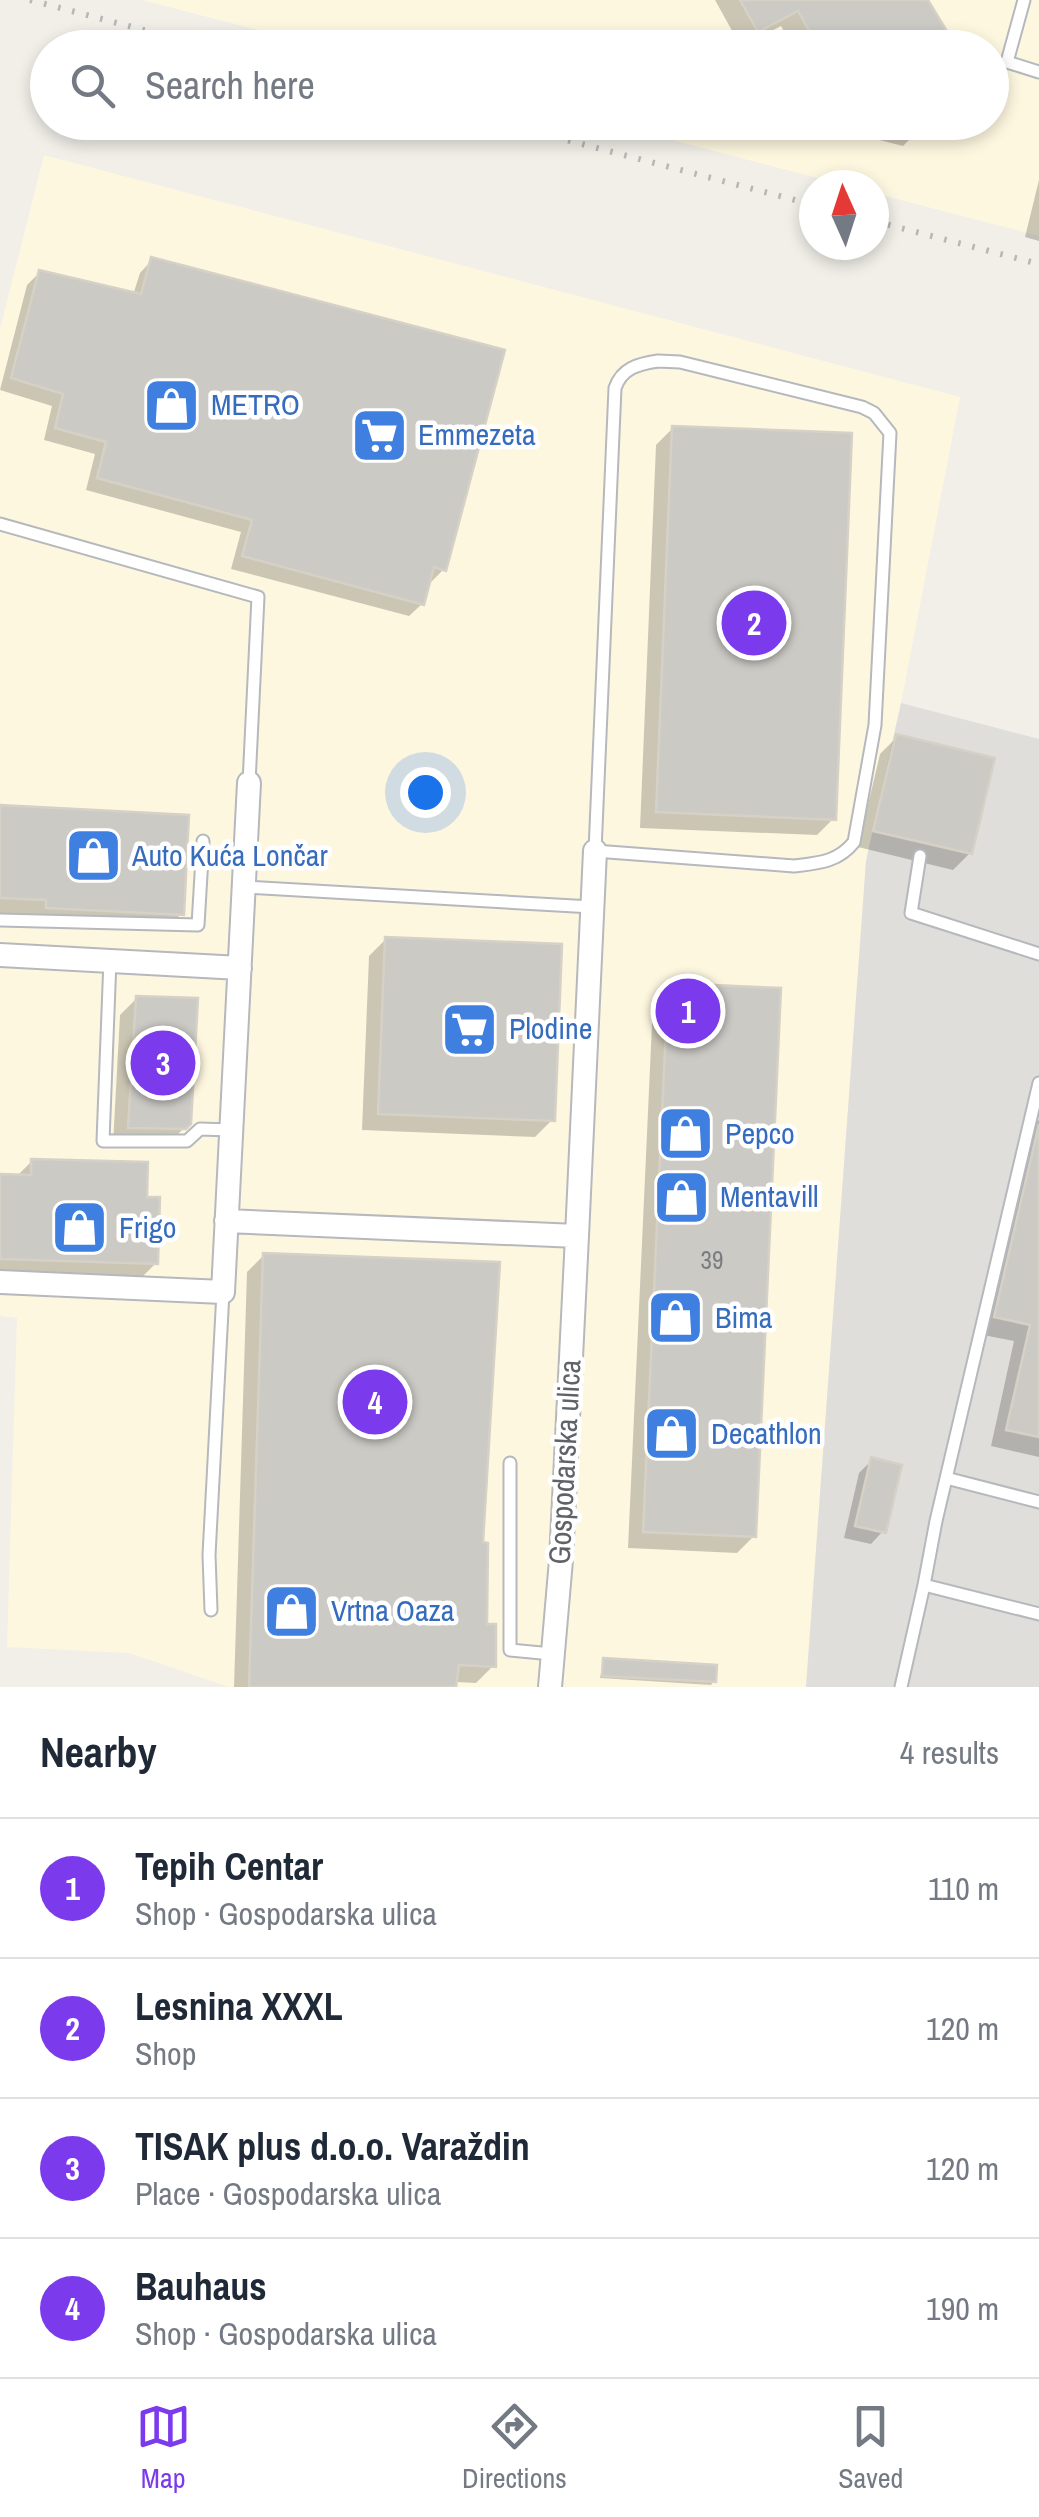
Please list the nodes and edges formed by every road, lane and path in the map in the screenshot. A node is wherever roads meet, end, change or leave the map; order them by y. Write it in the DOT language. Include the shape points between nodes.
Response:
graph roads {
  1 [pos="1024,0"];
  2 [pos="1009,55"];
  3 [pos="1009,63"];
  4 [pos="1039,72"];
  5 [pos="0,524"];
  6 [pos="249,782"];
  7 [pos="203,841"];
  8 [pos="595,851"];
  9 [pos="920,856"];
  10 [pos="244,887"];
  11 [pos="592,907"];
  12 [pos="0,920"];
  13 [pos="1039,954"];
  14 [pos="0,955"];
  15 [pos="110,960"];
  16 [pos="240,968"];
  17 [pos="1039,1083"];
  18 [pos="231,1130"];
  19 [pos="226,1221"];
  20 [pos="577,1236"];
  21 [pos="0,1282"];
  22 [pos="223,1292"];
  23 [pos="510,1463"];
  24 [pos="946,1478"];
  25 [pos="1039,1502"];
  26 [pos="924,1585"];
  27 [pos="211,1610"];
  28 [pos="1039,1614"];
  29 [pos="552,1654"];
  30 [pos="550,1687"];
  31 [pos="901,1687"];
  1 -- 2 [label="lane"];
  3 -- 4 [label="lane"];
  5 -- 6 [label="lane" via="258,596"];
  6 -- 10 [label="street"];
  7 -- 12 [label="lane" via="198,925"];
  8 -- 8 [label="lane" via="794,866 843,855 854,842 874,725 892,450 890,433 874,413 680,362 642,363 620,376"];
  8 -- 11 [label="street, Gospodarska ulica"];
  9 -- 13 [label="lane" via="911,913"];
  10 -- 11 [label="lane"];
  10 -- 16 [label="street"];
  11 -- 20 [label="street, Gospodarska ulica"];
  14 -- 15 [label="street"];
  15 -- 16 [label="street"];
  15 -- 18 [label="lane" via="102,1141 187,1141 200,1129"];
  16 -- 18 [label="street"];
  17 -- 24 [label="lane"];
  18 -- 19 [label="street"];
  19 -- 20 [label="street"];
  19 -- 22 [label="street"];
  20 -- 29 [label="street, Gospodarska ulica"];
  21 -- 22 [label="street"];
  22 -- 27 [label="lane"];
  23 -- 29 [label="lane" via="510,1650"];
  24 -- 25 [label="lane"];
  24 -- 26 [label="lane"];
  26 -- 28 [label="lane"];
  26 -- 31 [label="lane"];
  29 -- 30 [label="street, Gospodarska ulica"];
}
